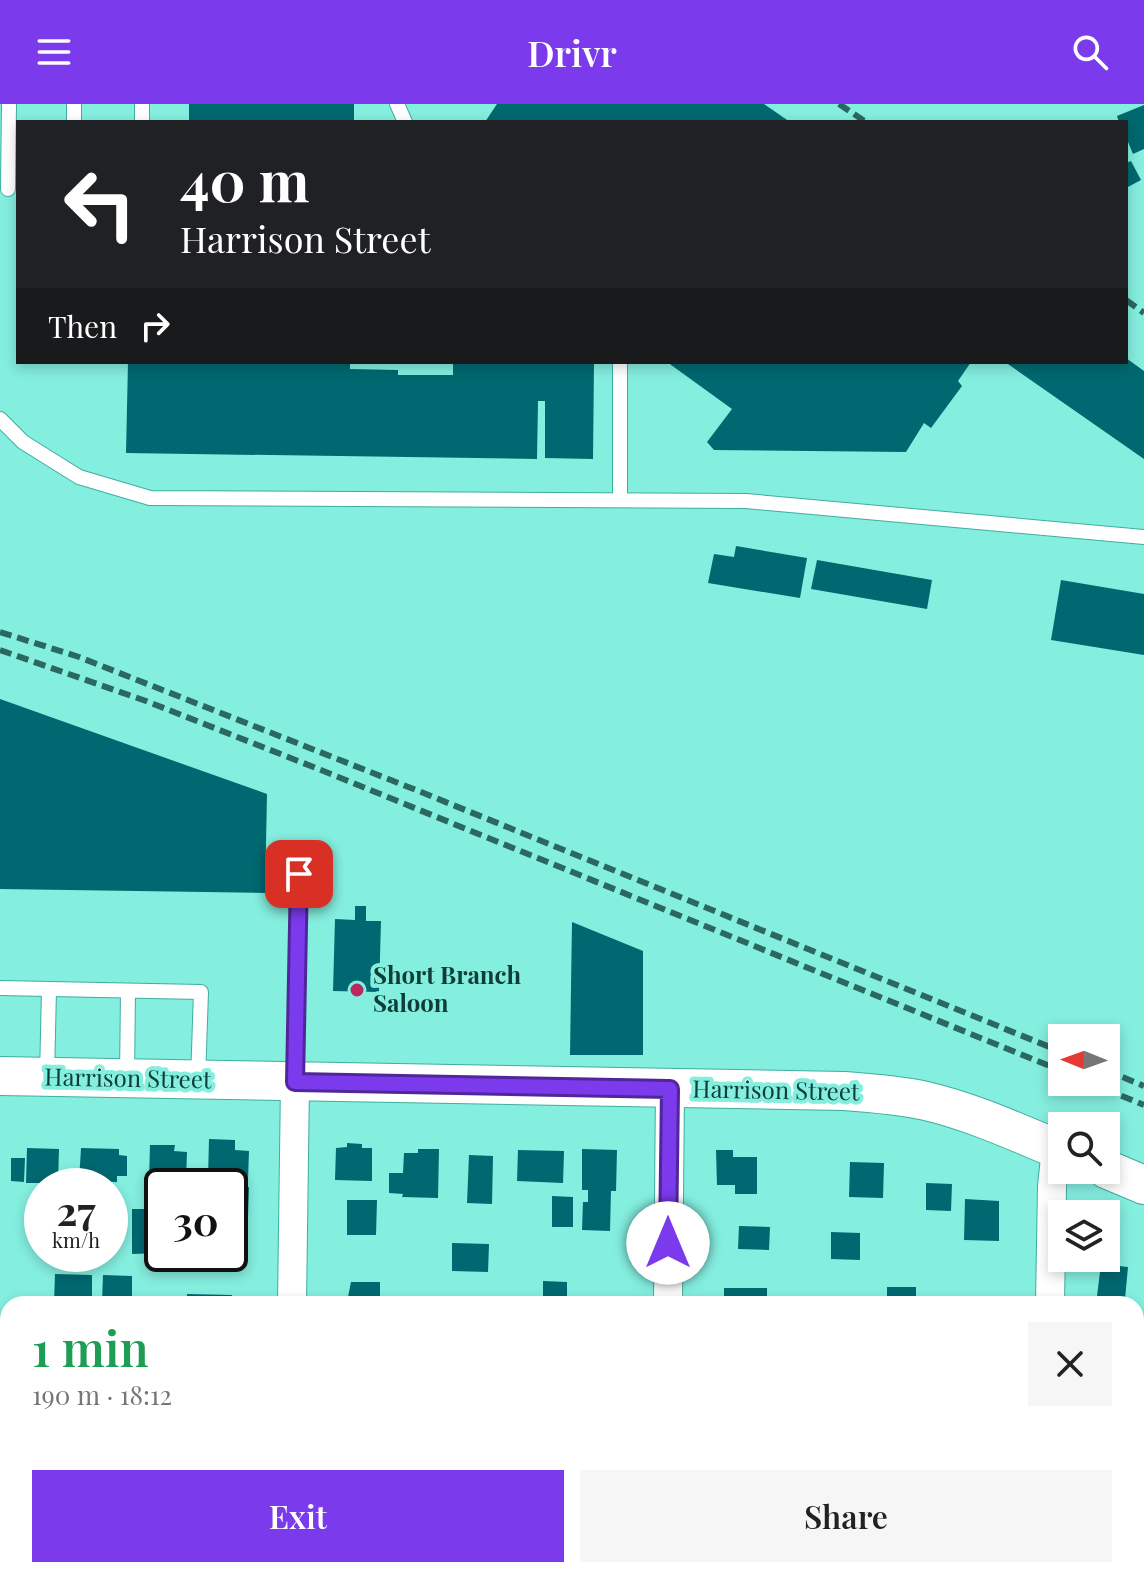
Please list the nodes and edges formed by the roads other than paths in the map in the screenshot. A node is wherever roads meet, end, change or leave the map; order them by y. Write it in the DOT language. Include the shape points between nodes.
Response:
graph roads {
  1 [pos="9,104"];
  2 [pos="9,190"];
  3 [pos="620,364"];
  4 [pos="0,419"];
  5 [pos="620,500"];
  6 [pos="1144,537"];
  7 [pos="299,874"];
  8 [pos="0,988"];
  9 [pos="49,989"];
  10 [pos="128,991"];
  11 [pos="0,1076"];
  12 [pos="47,1077"];
  13 [pos="127,1079"];
  14 [pos="198,1080"];
  15 [pos="295,1082"];
  16 [pos="670,1089"];
  17 [pos="1048,1146"];
  18 [pos="1120,1175"];
  19 [pos="1052,1184"];
  20 [pos="1144,1185"];
  21 [pos="292,1296"];
  22 [pos="668,1296"];
  23 [pos="1050,1296"];
  1 -- 2 [label="lane"];
  3 -- 5 [label="lane"];
  4 -- 5 [label="lane" via="23,442 79,477 150,498"];
  5 -- 6 [label="lane" via="746,501"];
  7 -- 15 [label="lane"];
  8 -- 9 [label="lane"];
  9 -- 10 [label="lane"];
  9 -- 12 [label="lane"];
  10 -- 13 [label="lane"];
  10 -- 14 [label="lane" via="201,992"];
  11 -- 12 [label="main road, Harrison Street"];
  12 -- 13 [label="main road, Harrison Street"];
  13 -- 14 [label="main road, Harrison Street"];
  14 -- 15 [label="main road, Harrison Street"];
  15 -- 16 [label="main road, Harrison Street"];
  15 -- 21 [label="street"];
  16 -- 17 [label="main road, Harrison Street" via="885,1094 964,1112"];
  16 -- 22 [label="street"];
  18 -- 20 [label="main road"];
  19 -- 23 [label="street"];
}
